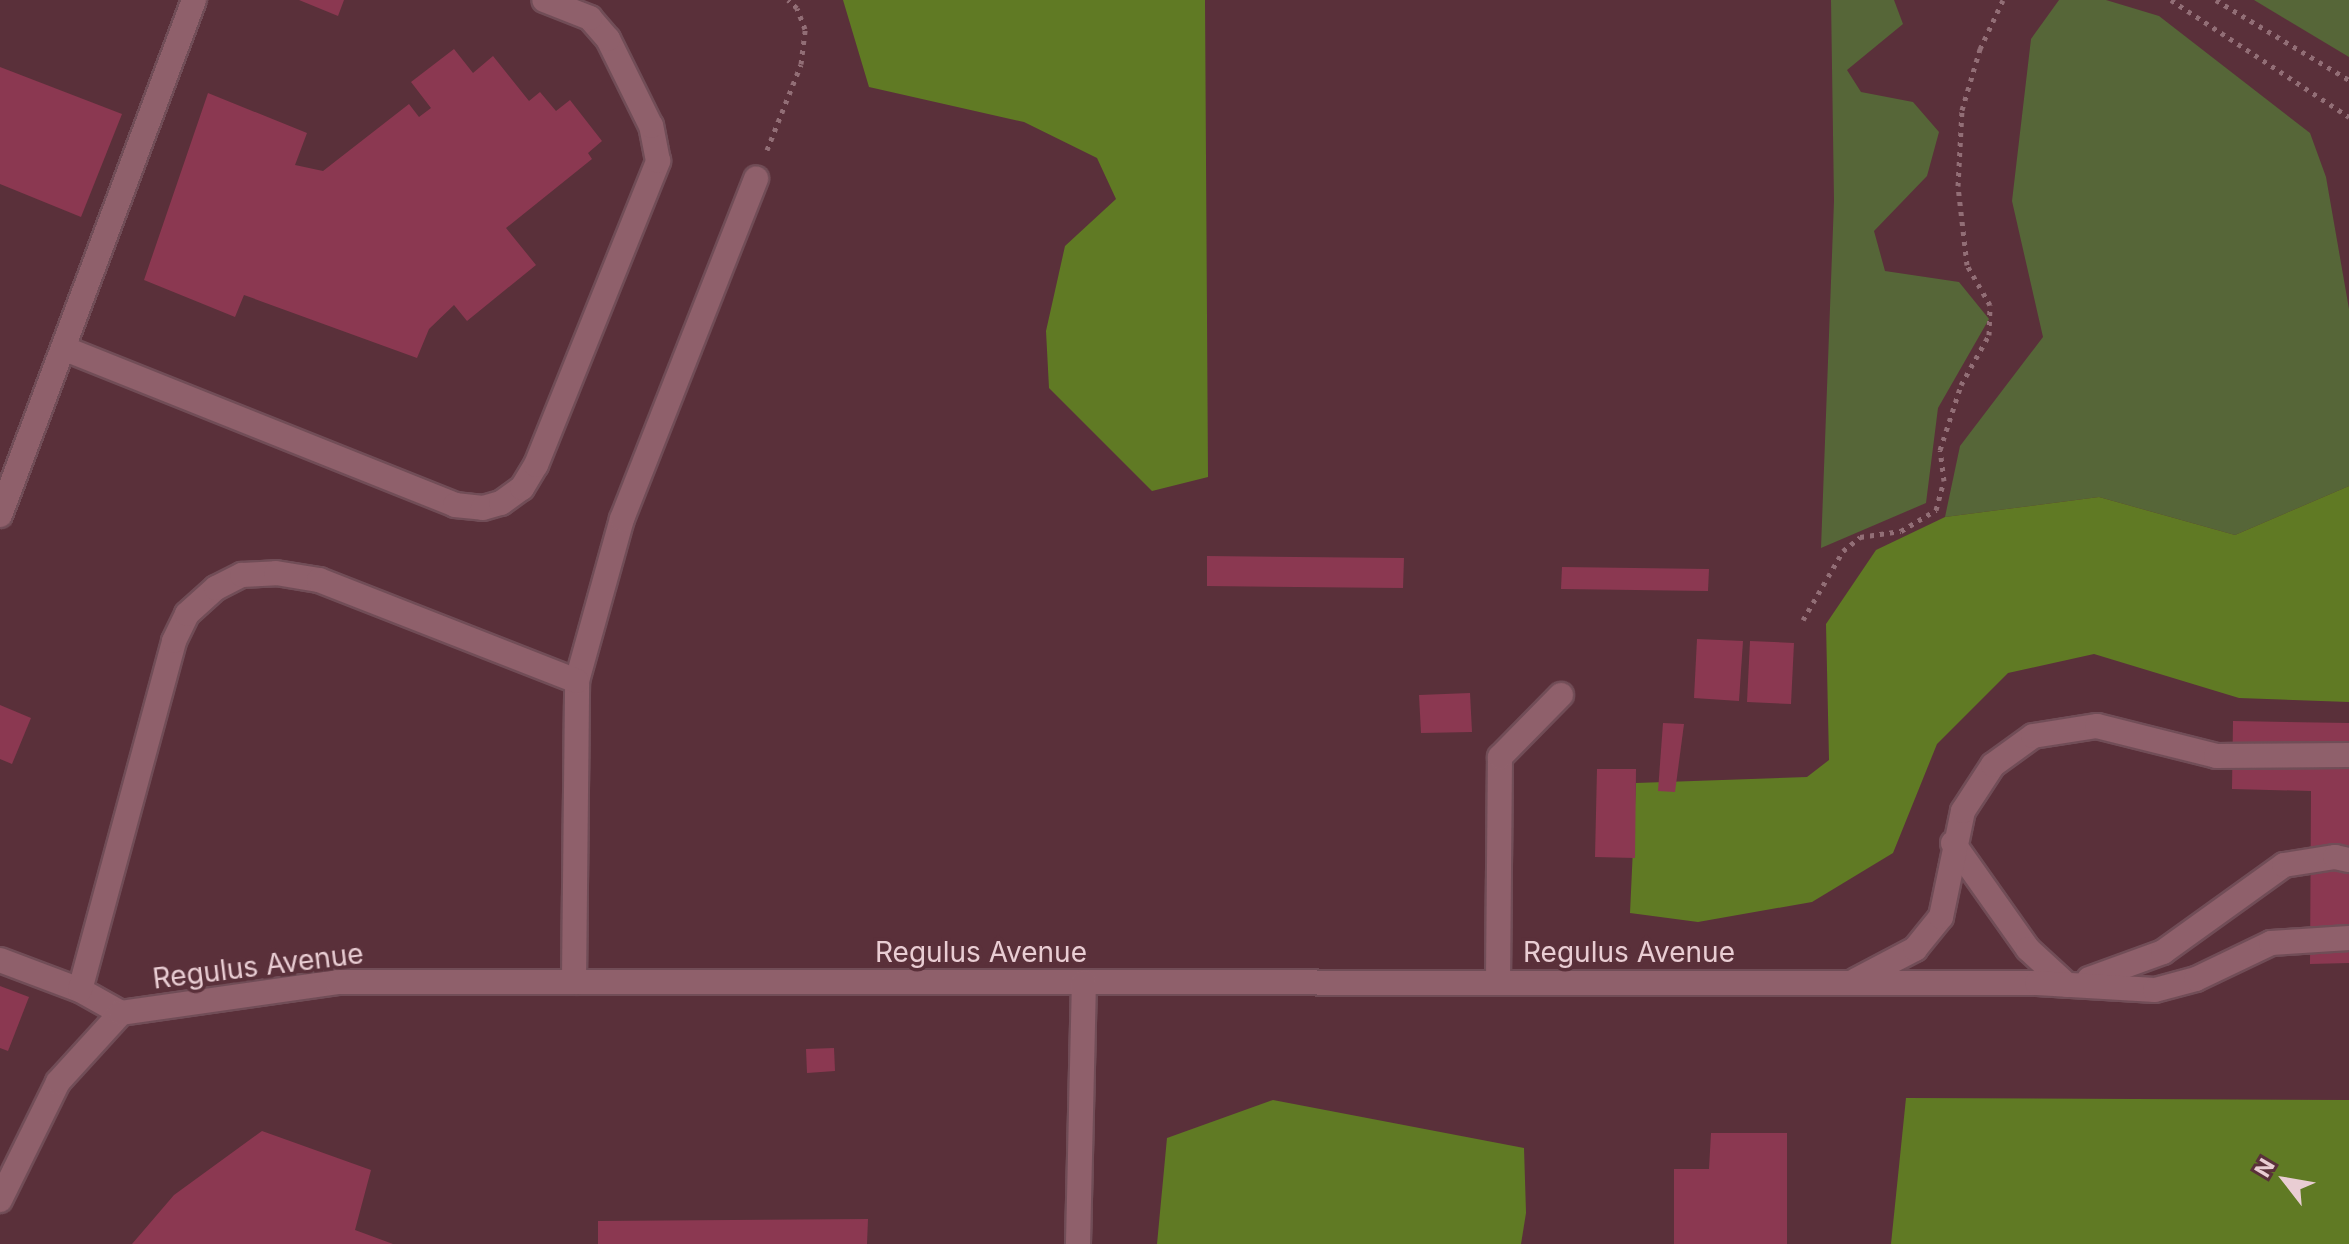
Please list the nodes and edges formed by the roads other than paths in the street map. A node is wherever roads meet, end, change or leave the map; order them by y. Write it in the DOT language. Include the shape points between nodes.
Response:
graph roads {
  1 [pos="194,0"];
  2 [pos="544,0"];
  3 [pos="756,178"];
  4 [pos="63,348"];
  5 [pos="8,470"];
  6 [pos="0,515"];
  7 [pos="577,681"];
  8 [pos="1561,695"];
  9 [pos="2349,755"];
  10 [pos="1953,843"];
  11 [pos="2349,860"];
  12 [pos="2349,938"];
  13 [pos="0,960"];
  14 [pos="574,982"];
  15 [pos="1084,982"];
  16 [pos="1498,982"];
  17 [pos="1852,982"];
  18 [pos="2067,985"];
  19 [pos="80,990"];
  20 [pos="121,1013"];
  21 [pos="0,1200"];
  22 [pos="1078,1244"];
  1 -- 4 [label="street"];
  2 -- 4 [label="street" via="590,18 608,39 651,126 658,161 536,465 522,488 483,508 455,505"];
  3 -- 7 [label="street" via="622,519"];
  4 -- 5 [label="street"];
  5 -- 6 [label="street"];
  7 -- 14 [label="street"];
  7 -- 19 [label="street" via="319,580 265,573 242,575 216,588 187,614 174,641"];
  8 -- 16 [label="street" via="1500,757"];
  9 -- 10 [label="street" via="2216,756 2097,726 2033,736 1993,765 1963,811"];
  10 -- 17 [label="street" via="1941,917 1915,949"];
  10 -- 18 [label="street" via="2028,949"];
  11 -- 18 [label="street" via="2335,857 2284,865 2163,952"];
  12 -- 18 [label="street, Regulus Avenue" via="2271,943 2196,979 2155,990"];
  13 -- 19 [label="street"];
  14 -- 15 [label="street, Regulus Avenue"];
  14 -- 20 [label="street, Regulus Avenue" via="338,982"];
  15 -- 16 [label="street, Regulus Avenue"];
  15 -- 22 [label="street"];
  16 -- 17 [label="street, Regulus Avenue"];
  17 -- 18 [label="street, Regulus Avenue"];
  19 -- 20 [label="street"];
  20 -- 21 [label="street, Regulus Avenue" via="58,1082"];
}
